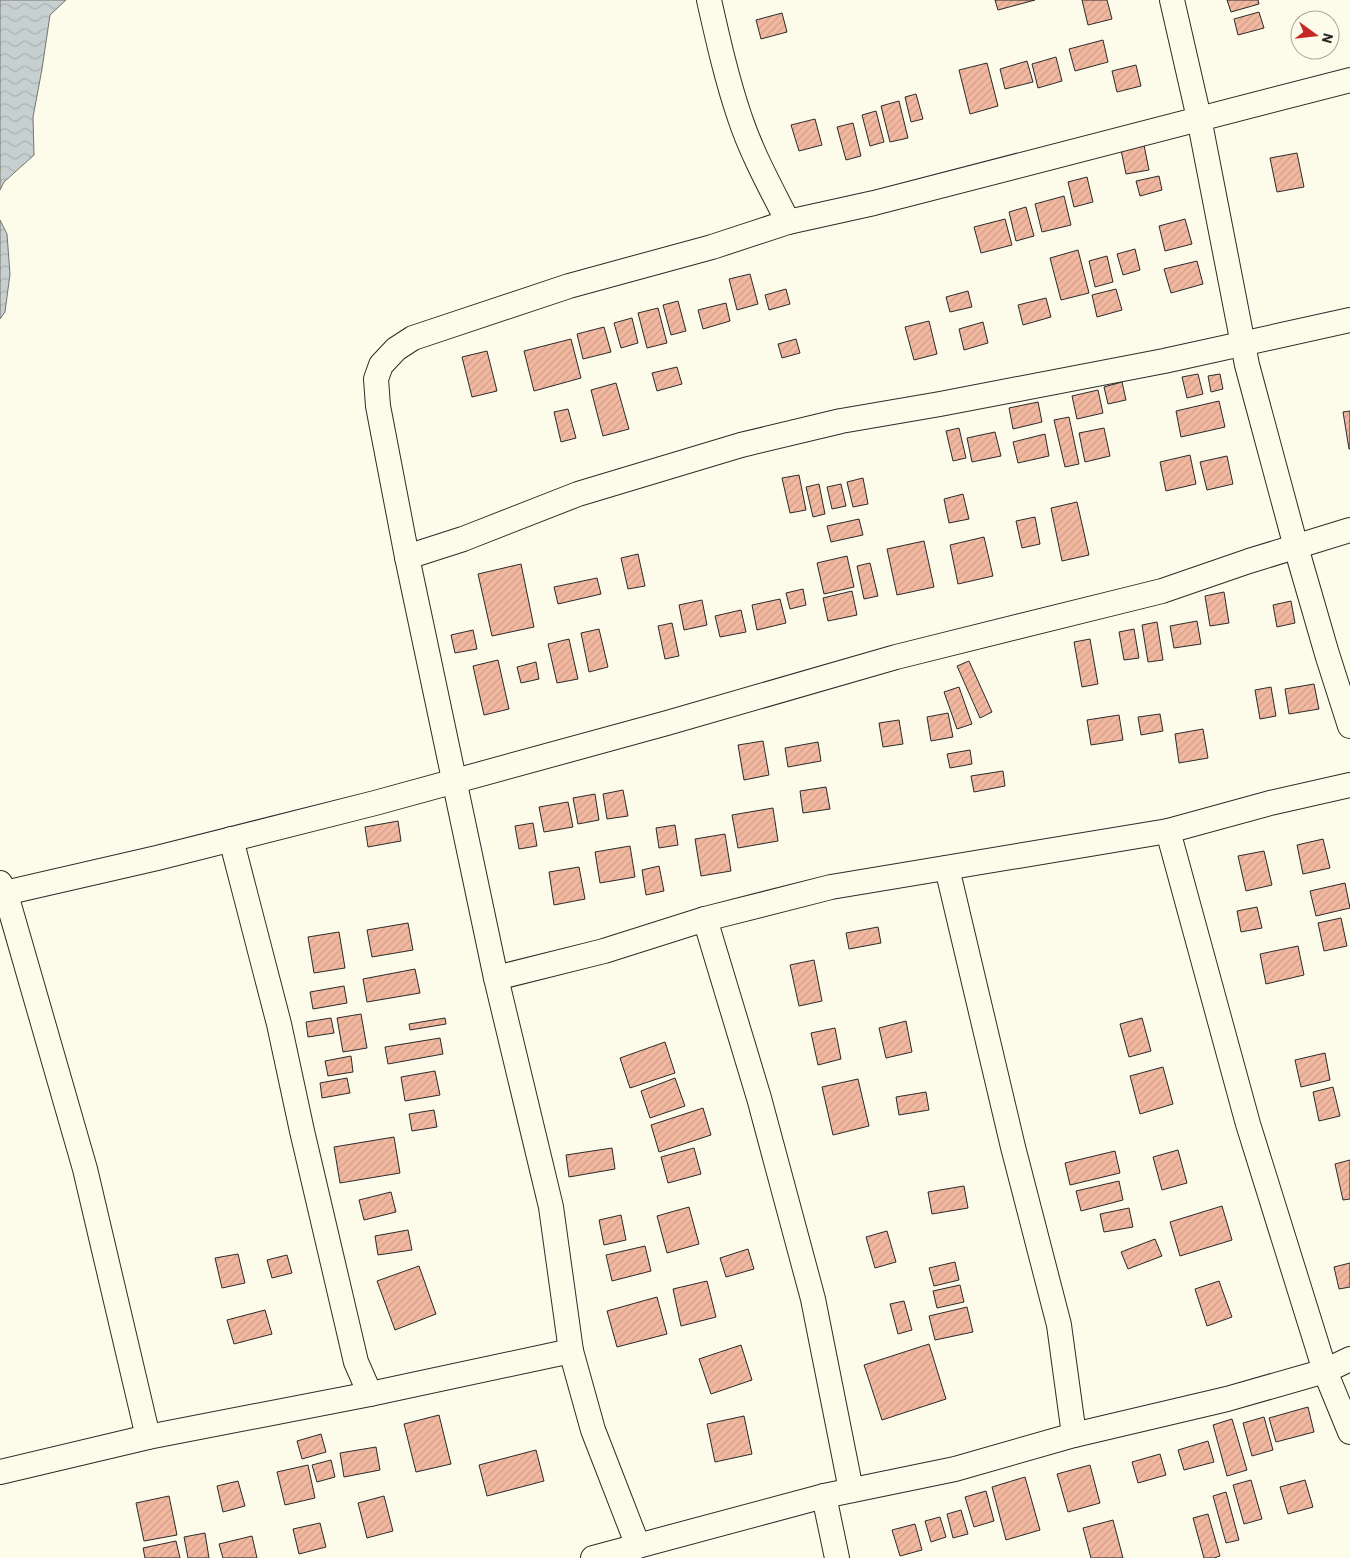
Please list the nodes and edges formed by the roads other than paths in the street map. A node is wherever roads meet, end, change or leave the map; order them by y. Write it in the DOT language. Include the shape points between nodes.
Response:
graph roads {
  1 [pos="709,0"];
  2 [pos="1172,0"];
  3 [pos="1350,80"];
  4 [pos="1200,118"];
  5 [pos="788,222"];
  6 [pos="1350,320"];
  7 [pos="1242,344"];
  8 [pos="1350,530"];
  9 [pos="1296,547"];
  10 [pos="407,557"];
  11 [pos="1350,726"];
  12 [pos="455,780"];
  13 [pos="1350,785"];
  14 [pos="1168,831"];
  15 [pos="231,839"];
  16 [pos="946,868"];
  17 [pos="2,889"];
  18 [pos="705,919"];
  19 [pos="496,978"];
  20 [pos="571,1351"];
  21 [pos="1350,1359"];
  22 [pos="1325,1371"];
  23 [pos="370,1394"];
  24 [pos="1350,1432"];
  25 [pos="1074,1435"];
  26 [pos="148,1437"];
  27 [pos="0,1472"];
  28 [pos="851,1490"];
  29 [pos="824,1496"];
  30 [pos="638,1546"];
  31 [pos="593,1558"];
  32 [pos="837,1558"];
  1 -- 5 [label="street" via="740,120"];
  2 -- 4 [label="street"];
  3 -- 4 [label="street"];
  4 -- 5 [label="street" via="874,203"];
  4 -- 7 [label="street"];
  5 -- 10 [label="street" via="712,247 569,286 413,338 396,349 381,365 376,380 378,406"];
  6 -- 7 [label="street"];
  7 -- 9 [label="street"];
  7 -- 10 [label="street" via="841,421 741,445 578,494"];
  8 -- 9 [label="street"];
  9 -- 11 [label="street"];
  9 -- 12 [label="street" via="1162,591 896,657"];
  10 -- 12 [label="street"];
  12 -- 15 [label="street"];
  12 -- 19 [label="street"];
  13 -- 14 [label="street"];
  14 -- 16 [label="street"];
  14 -- 22 [label="street" via="1248,1124"];
  15 -- 17 [label="street" via="90,874"];
  15 -- 23 [label="street" via="279,1024 356,1362"];
  16 -- 18 [label="street" via="831,887"];
  16 -- 25 [label="street" via="1059,1325"];
  17 -- 26 [label="street" via="85,1169"];
  18 -- 19 [label="street" via="604,951"];
  18 -- 28 [label="street" via="759,1098 813,1299"];
  19 -- 20 [label="street" via="551,1207"];
  20 -- 23 [label="street"];
  20 -- 30 [label="street" via="593,1430"];
  21 -- 22 [label="street"];
  22 -- 24 [label="street"];
  22 -- 25 [label="street" via="1227,1399"];
  23 -- 26 [label="street"];
  25 -- 28 [label="street" via="955,1469"];
  26 -- 27 [label="street"];
  28 -- 29 [label="street"];
  29 -- 30 [label="street"];
  29 -- 32 [label="street"];
  30 -- 31 [label="street"];
}
